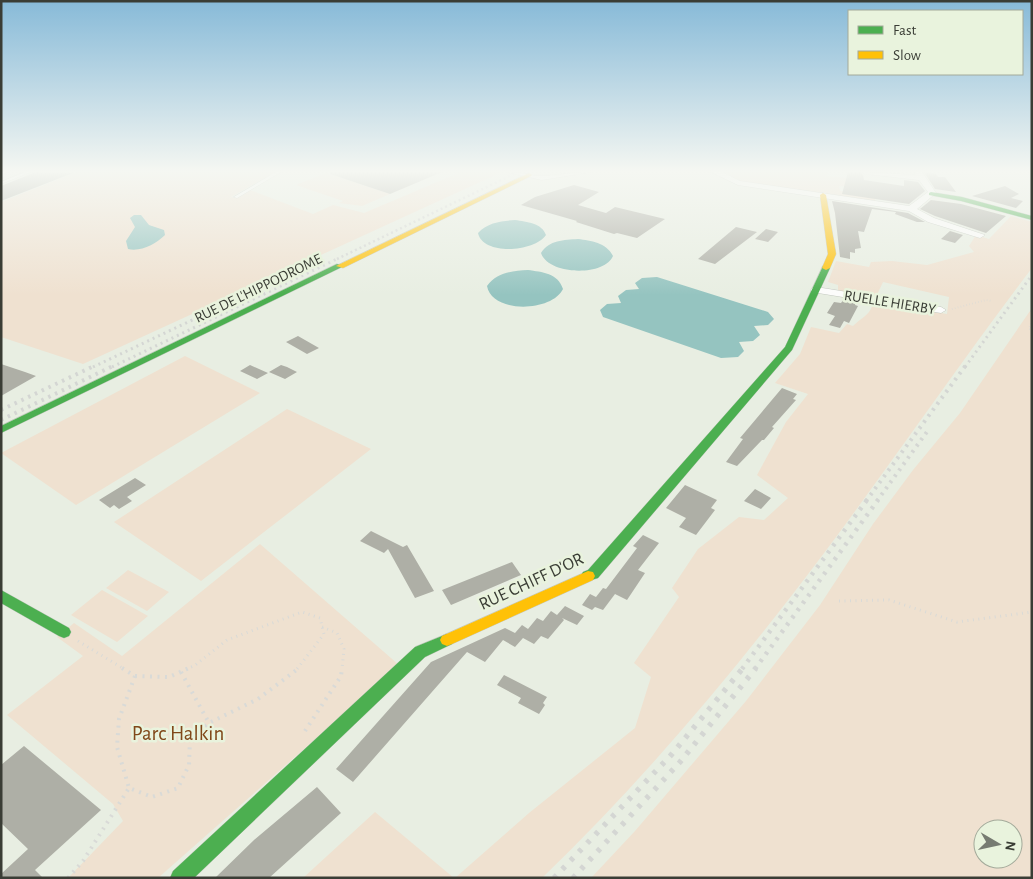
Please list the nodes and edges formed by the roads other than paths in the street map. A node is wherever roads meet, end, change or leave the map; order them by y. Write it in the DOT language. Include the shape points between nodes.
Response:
graph roads {
  1 [pos="450,213"];
  2 [pos="826,213"];
  3 [pos="918,213"];
  4 [pos="1014,213"];
  5 [pos="1032,218"];
  6 [pos="980,235"];
  7 [pos="816,290"];
  8 [pos="941,310"];
  9 [pos="1,430"];
  10 [pos="1,596"];
  11 [pos="64,632"];
  12 [pos="180,878"];
  1 -- 9 [label="street, RUE DE L'HIPPODROME"];
  2 -- 7 [label="street, RUE CHIFF D'OR" via="832,254"];
  3 -- 6 [label="street"];
  4 -- 5 [label="street"];
  7 -- 8 [label="street, RUELLE HIERBY"];
  7 -- 12 [label="street, RUE CHIFF D'OR" via="789,348 594,574 420,652"];
  10 -- 11 [label="street"];
}
